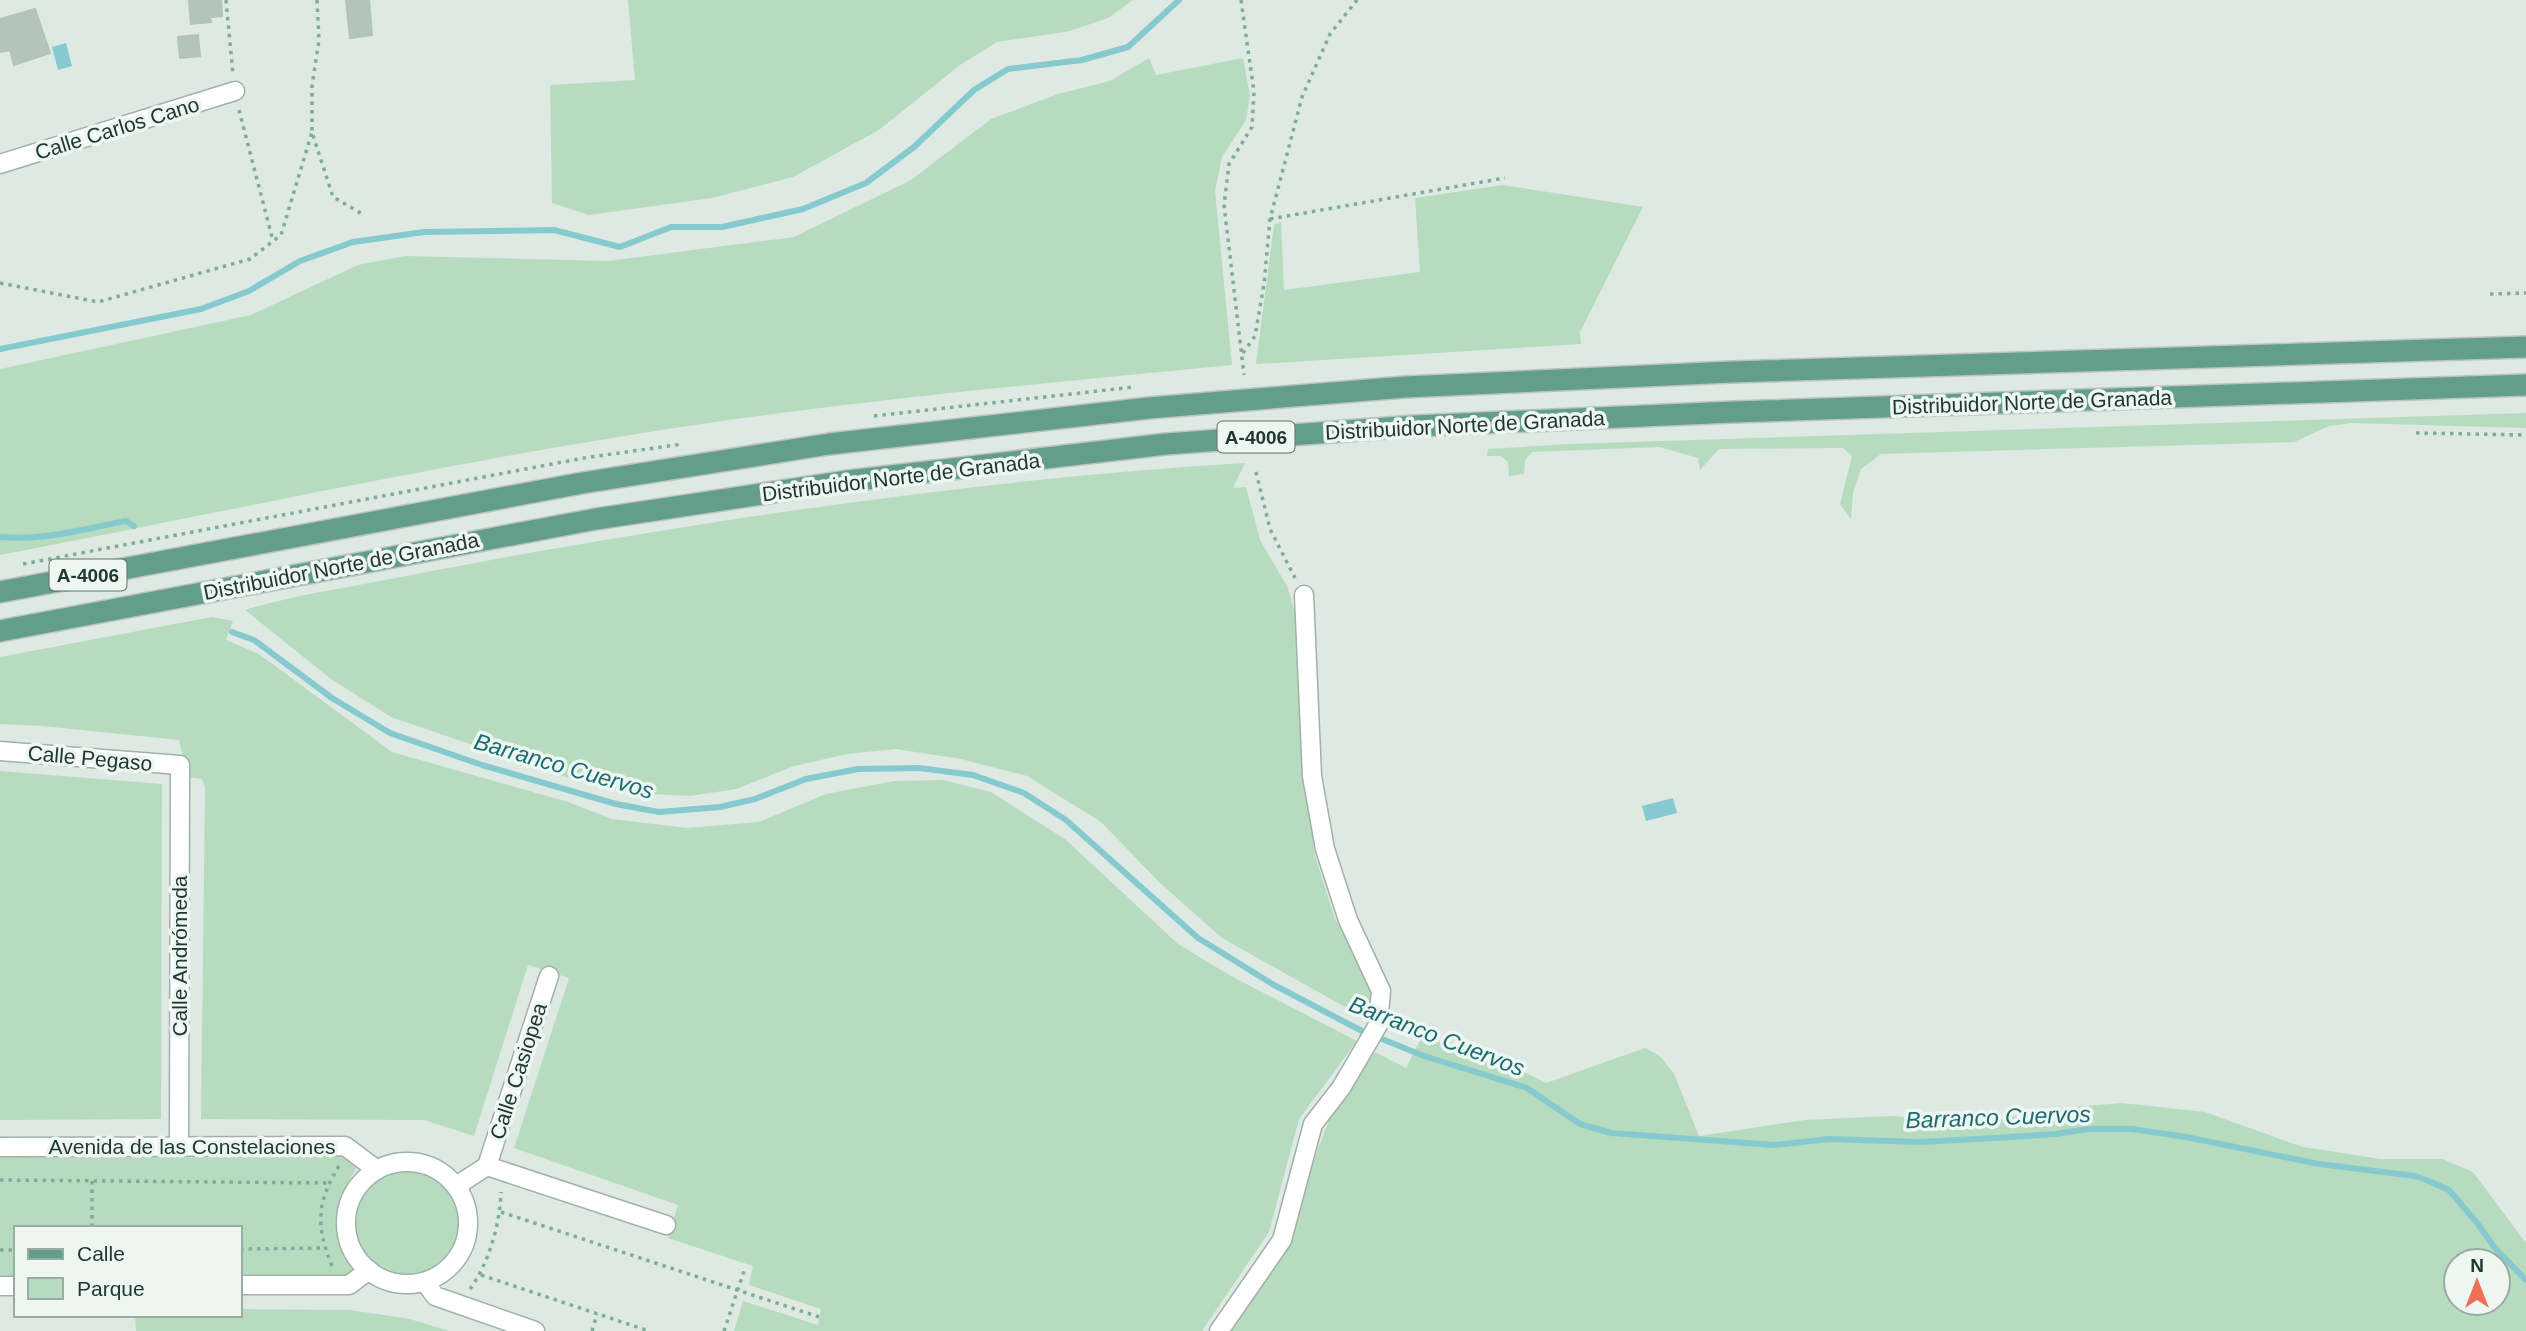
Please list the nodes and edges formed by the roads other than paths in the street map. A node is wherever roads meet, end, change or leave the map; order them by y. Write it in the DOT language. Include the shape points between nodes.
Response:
graph roads {
  1 [pos="235,91"];
  2 [pos="0,164"];
  3 [pos="2526,346"];
  4 [pos="2526,385"];
  5 [pos="0,592"];
  6 [pos="1304,595"];
  7 [pos="0,631"];
  8 [pos="0,751"];
  9 [pos="180,765"];
  10 [pos="549,976"];
  11 [pos="179,1146"];
  12 [pos="0,1147"];
  13 [pos="487,1166"];
  14 [pos="377,1170"];
  15 [pos="456,1185"];
  16 [pos="666,1225"];
  17 [pos="369,1270"];
  18 [pos="425,1282"];
  19 [pos="242,1286"];
  20 [pos="535,1331"];
  21 [pos="1219,1331"];
  1 -- 2 [label="street, Calle Carlos Cano"];
  3 -- 5 [label="main road, Distribuidor Norte de Granada / A-4006" via="1405,387 1149,408 829,444 582,483"];
  4 -- 7 [label="main road, Distribuidor Norte de Granada / A-4006" via="1470,423 1166,444 848,481 596,519"];
  6 -- 21 [label="street" via="1312,776 1325,849 1348,920 1381,991 1378,1025 1341,1088 1313,1124 1282,1240"];
  8 -- 9 [label="street, Calle Pegaso"];
  9 -- 11 [label="street, Calle Andrómeda"];
  10 -- 13 [label="street, Calle Casiopea"];
  11 -- 12 [label="street, Avenida de las Constelaciones"];
  11 -- 14 [label="street, Avenida de las Constelaciones" via="345,1146"];
  13 -- 15 [label="street"];
  13 -- 16 [label="street"];
  14 -- 15 [label="street" via="411,1162 428,1165"];
  14 -- 17 [label="street" via="351,1199 346,1218 348,1238"];
  15 -- 18 [label="street" via="466,1203 466,1242 443,1273"];
  17 -- 18 [label="street" via="386,1280"];
  17 -- 19 [label="street" via="349,1285"];
  18 -- 20 [label="street" via="435,1296"];
}
